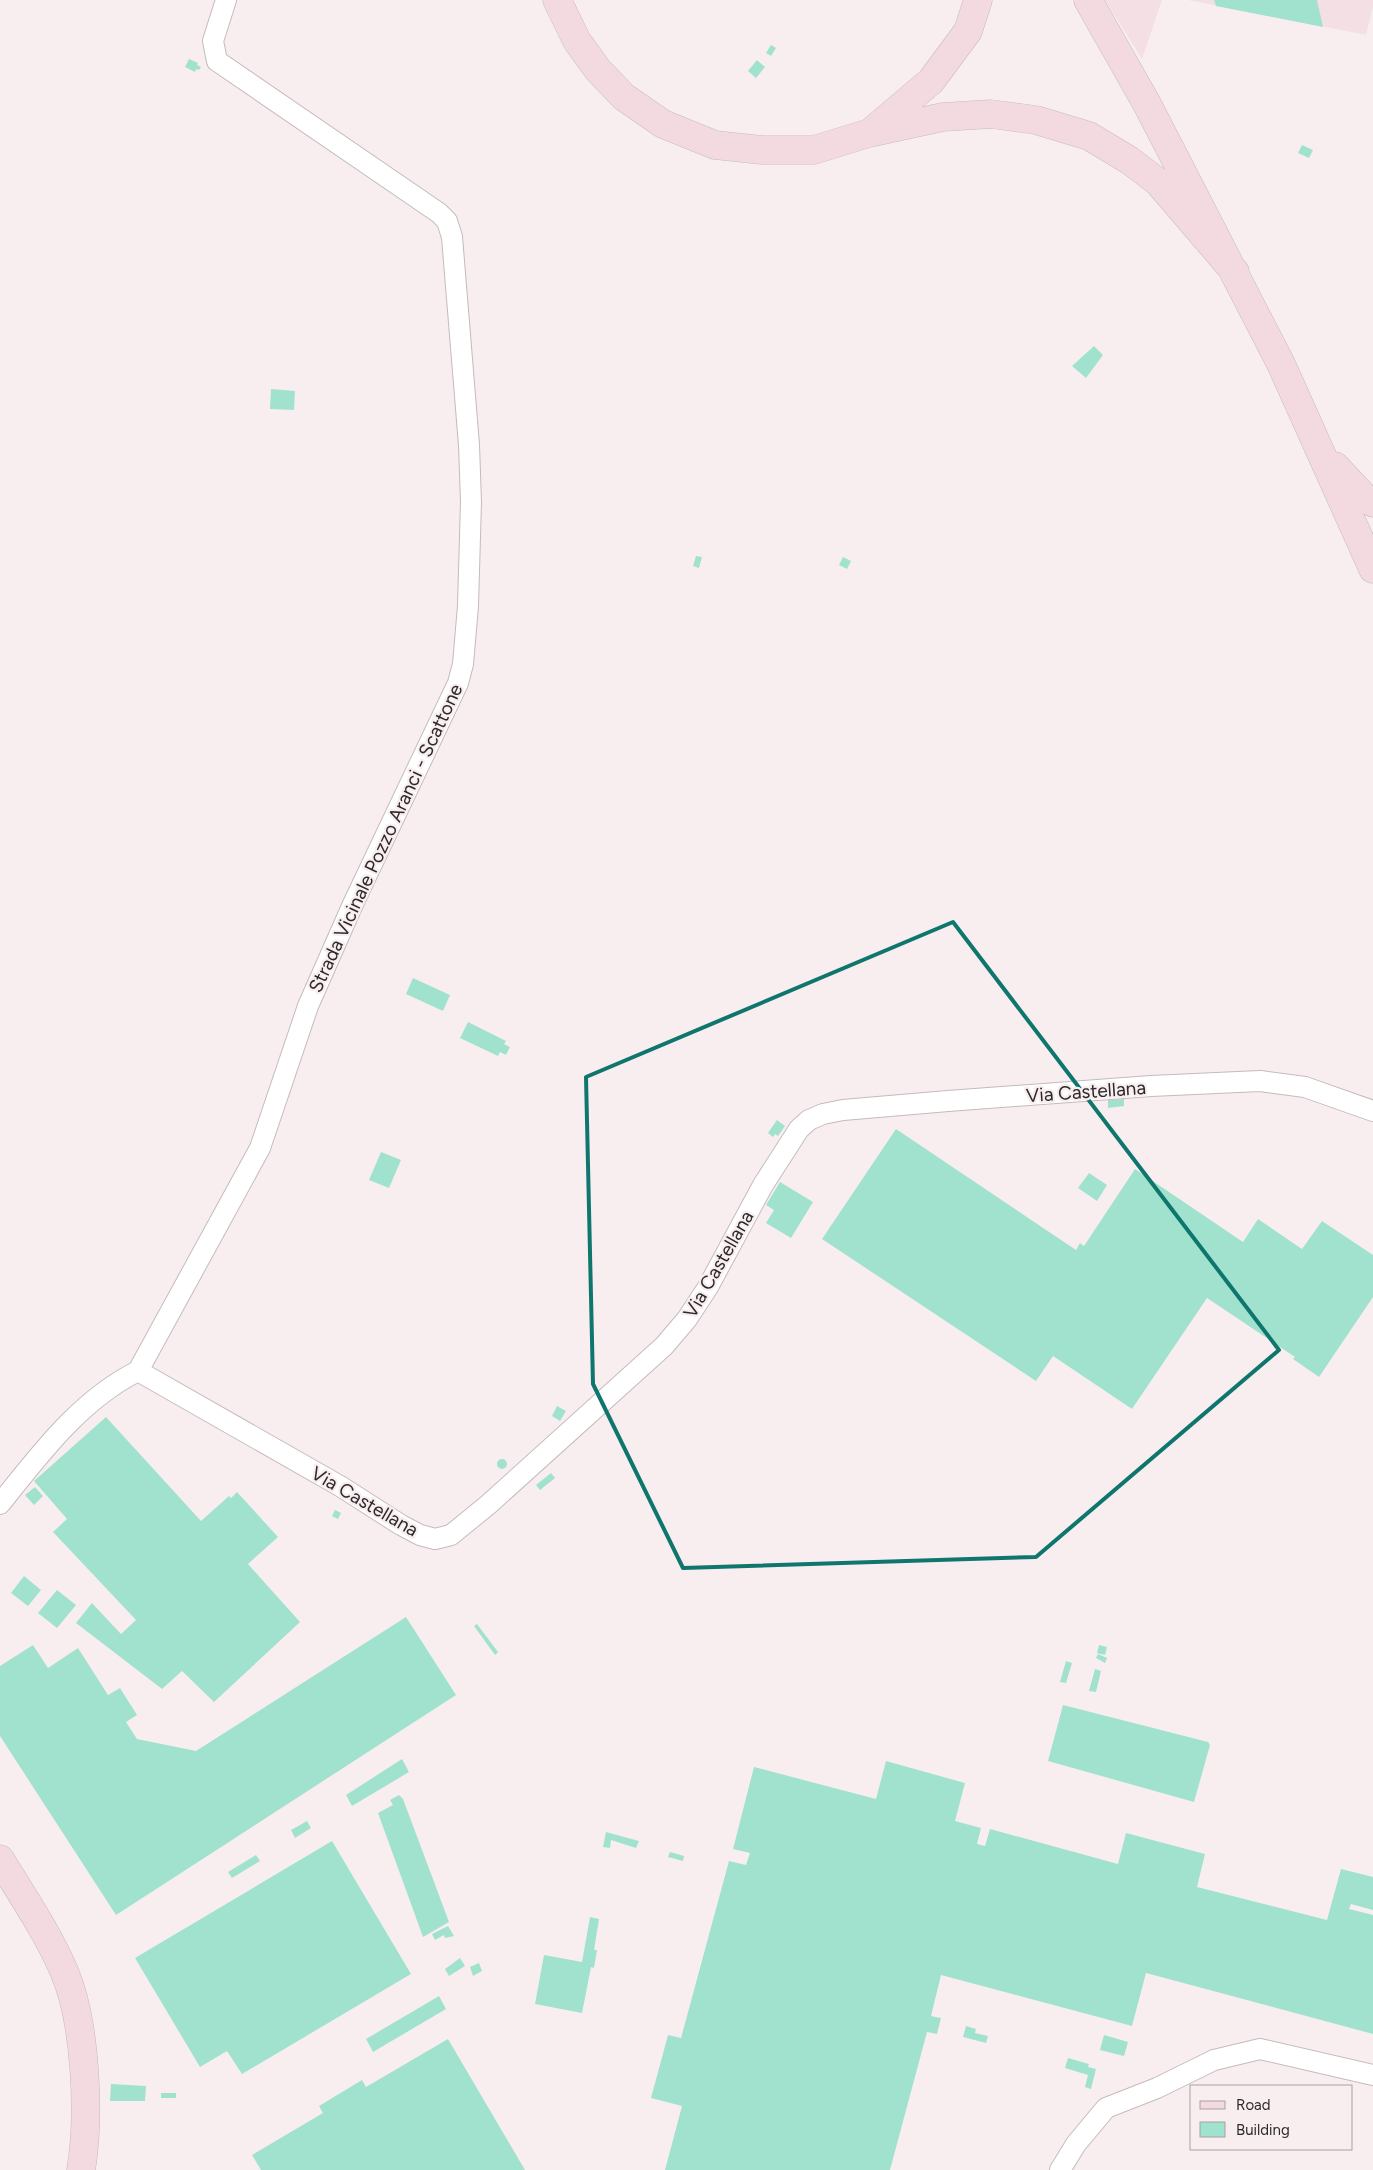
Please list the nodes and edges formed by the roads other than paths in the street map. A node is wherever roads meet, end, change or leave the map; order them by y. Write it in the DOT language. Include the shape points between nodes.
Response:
graph roads {
  1 [pos="226,0"];
  2 [pos="557,0"];
  3 [pos="978,0"];
  4 [pos="1088,0"];
  5 [pos="869,133"];
  6 [pos="1234,272"];
  7 [pos="1320,448"];
  8 [pos="1373,502"];
  9 [pos="1373,569"];
  10 [pos="1373,1112"];
  11 [pos="138,1371"];
  12 [pos="0,1504"];
  13 [pos="0,1859"];
  14 [pos="1373,2075"];
  15 [pos="81,2170"];
  16 [pos="1060,2170"];
  1 -- 11 [label="street, Strada Vicinale Pozzo Aranci - Scattone" via="213,41 217,61 439,212 447,222 452,237 469,445 468,606 458,683 308,1006 260,1148"];
  2 -- 5 [label="main road" via="577,41 598,70 624,97 663,124 715,145 762,150 814,150"];
  3 -- 5 [label="main road" via="968,31 931,81"];
  4 -- 6 [label="main road" via="1147,104"];
  5 -- 6 [label="main road" via="943,117 991,114 1036,120 1088,136 1158,182"];
  6 -- 7 [label="main road"];
  7 -- 8 [label="main road" via="1340,473"];
  7 -- 9 [label="main road"];
  10 -- 11 [label="street, Via Castellana" via="1305,1087 1260,1081 948,1101 844,1110 809,1120 799,1129 763,1185 708,1287 664,1346 489,1504 451,1535 435,1539 401,1524"];
  11 -- 12 [label="street" via="99,1395 50,1440"];
  13 -- 15 [label="main road" via="64,1972 80,2026 84,2078"];
  14 -- 16 [label="street" via="1260,2049 1214,2060 1106,2108 1076,2144"];
}
